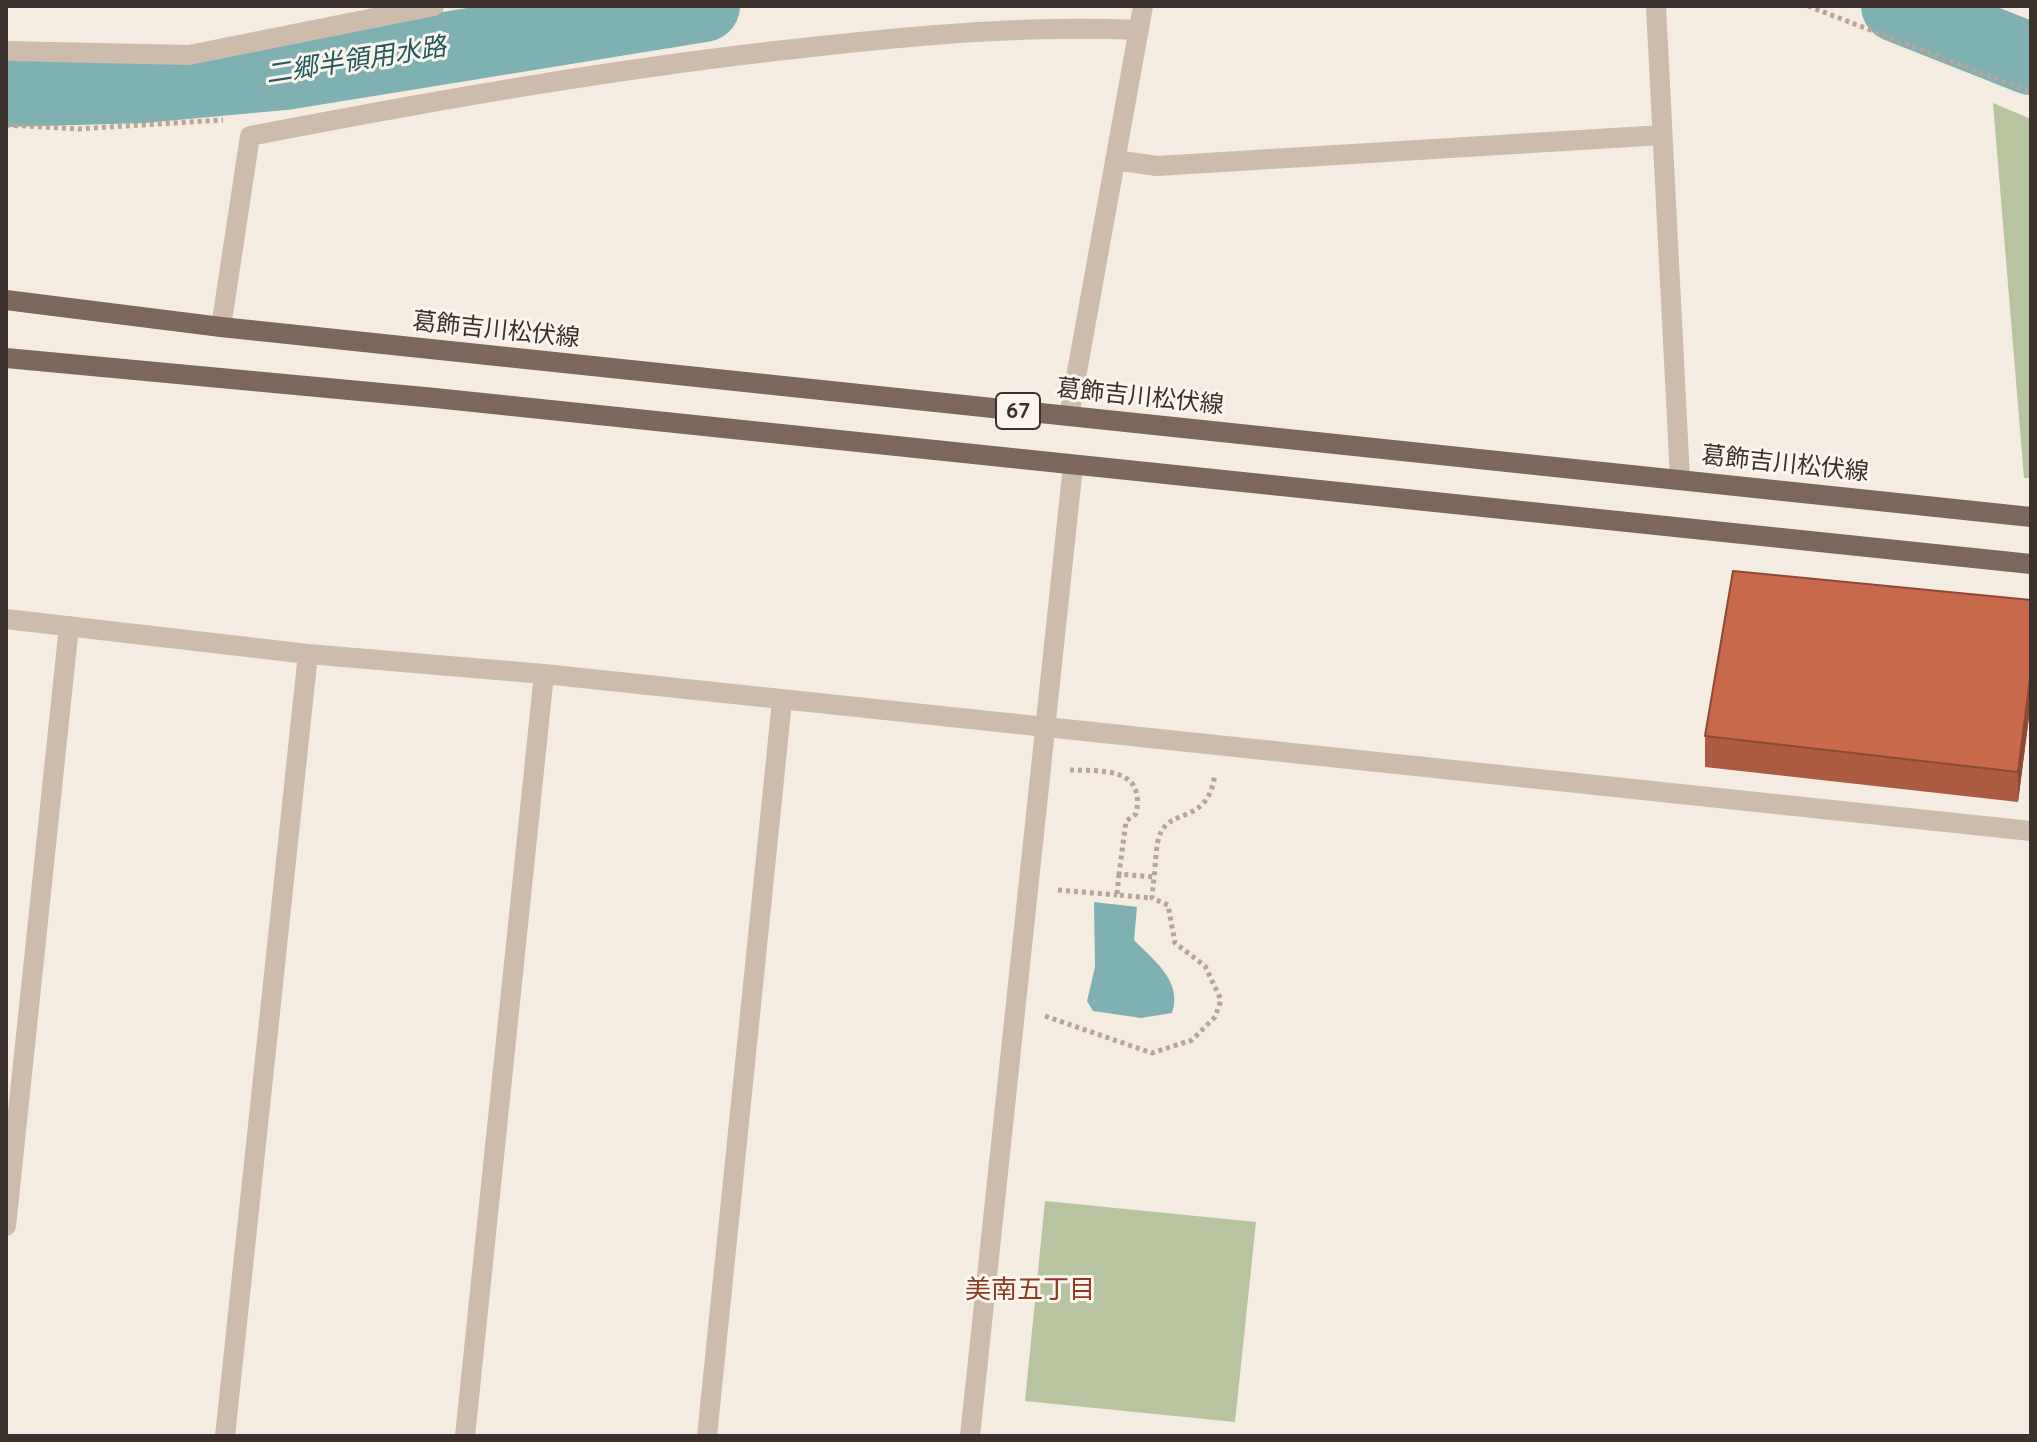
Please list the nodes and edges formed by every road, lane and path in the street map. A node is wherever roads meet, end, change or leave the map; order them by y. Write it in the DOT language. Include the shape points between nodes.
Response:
graph roads {
  1 [pos="434,6"];
  2 [pos="1143,6"];
  3 [pos="1656,6"];
  4 [pos="1808,6"];
  5 [pos="1139,30"];
  6 [pos="6,51"];
  7 [pos="2031,92"];
  8 [pos="1662,135"];
  9 [pos="1115,160"];
  10 [pos="6,300"];
  11 [pos="221,327"];
  12 [pos="6,358"];
  13 [pos="1069,416"];
  14 [pos="1073,466"];
  15 [pos="1680,479"];
  16 [pos="2031,517"];
  17 [pos="2031,564"];
  18 [pos="6,619"];
  19 [pos="69,626"];
  20 [pos="308,654"];
  21 [pos="544,674"];
  22 [pos="782,701"];
  23 [pos="1045,730"];
  24 [pos="1218,748"];
  25 [pos="1069,770"];
  26 [pos="2031,831"];
  27 [pos="1119,874"];
  28 [pos="1154,877"];
  29 [pos="1057,890"];
  30 [pos="1117,895"];
  31 [pos="1152,898"];
  32 [pos="1044,1016"];
  33 [pos="6,1226"];
  34 [pos="225,1436"];
  35 [pos="465,1436"];
  36 [pos="707,1436"];
  37 [pos="970,1436"];
  1 -- 6 [label="street" via="189,55"];
  2 -- 5 [label="street"];
  3 -- 8 [label="street"];
  4 -- 7 [label="path"];
  5 -- 9 [label="street"];
  5 -- 11 [label="street" via="895,38 699,59 250,136"];
  8 -- 9 [label="street" via="1157,166"];
  8 -- 15 [label="street"];
  9 -- 13 [label="street"];
  10 -- 11 [label="main road, 葛飾吉川松伏線 / 67"];
  11 -- 13 [label="main road, 葛飾吉川松伏線 / 67"];
  12 -- 14 [label="main road, 67"];
  13 -- 15 [label="main road, 葛飾吉川松伏線 / 67"];
  14 -- 17 [label="main road, 67"];
  14 -- 23 [label="street"];
  15 -- 16 [label="main road, 葛飾吉川松伏線 / 67"];
  18 -- 19 [label="street"];
  19 -- 20 [label="street"];
  19 -- 33 [label="street"];
  20 -- 21 [label="street"];
  20 -- 34 [label="street"];
  21 -- 22 [label="street"];
  21 -- 35 [label="street"];
  22 -- 23 [label="street"];
  22 -- 36 [label="street"];
  23 -- 24 [label="street"];
  23 -- 37 [label="street"];
  24 -- 26 [label="street"];
  24 -- 28 [label="path" via="1206,799 1161,832"];
  25 -- 27 [label="path" via="1120,773 1134,787 1139,800 1136,814 1126,821"];
  27 -- 28 [label="path"];
  27 -- 30 [label="path"];
  28 -- 31 [label="path"];
  29 -- 30 [label="path"];
  30 -- 31 [label="path"];
  31 -- 32 [label="path" via="1168,905 1175,943 1205,966 1214,982 1221,1000 1208,1025 1192,1040 1152,1053"];
}
